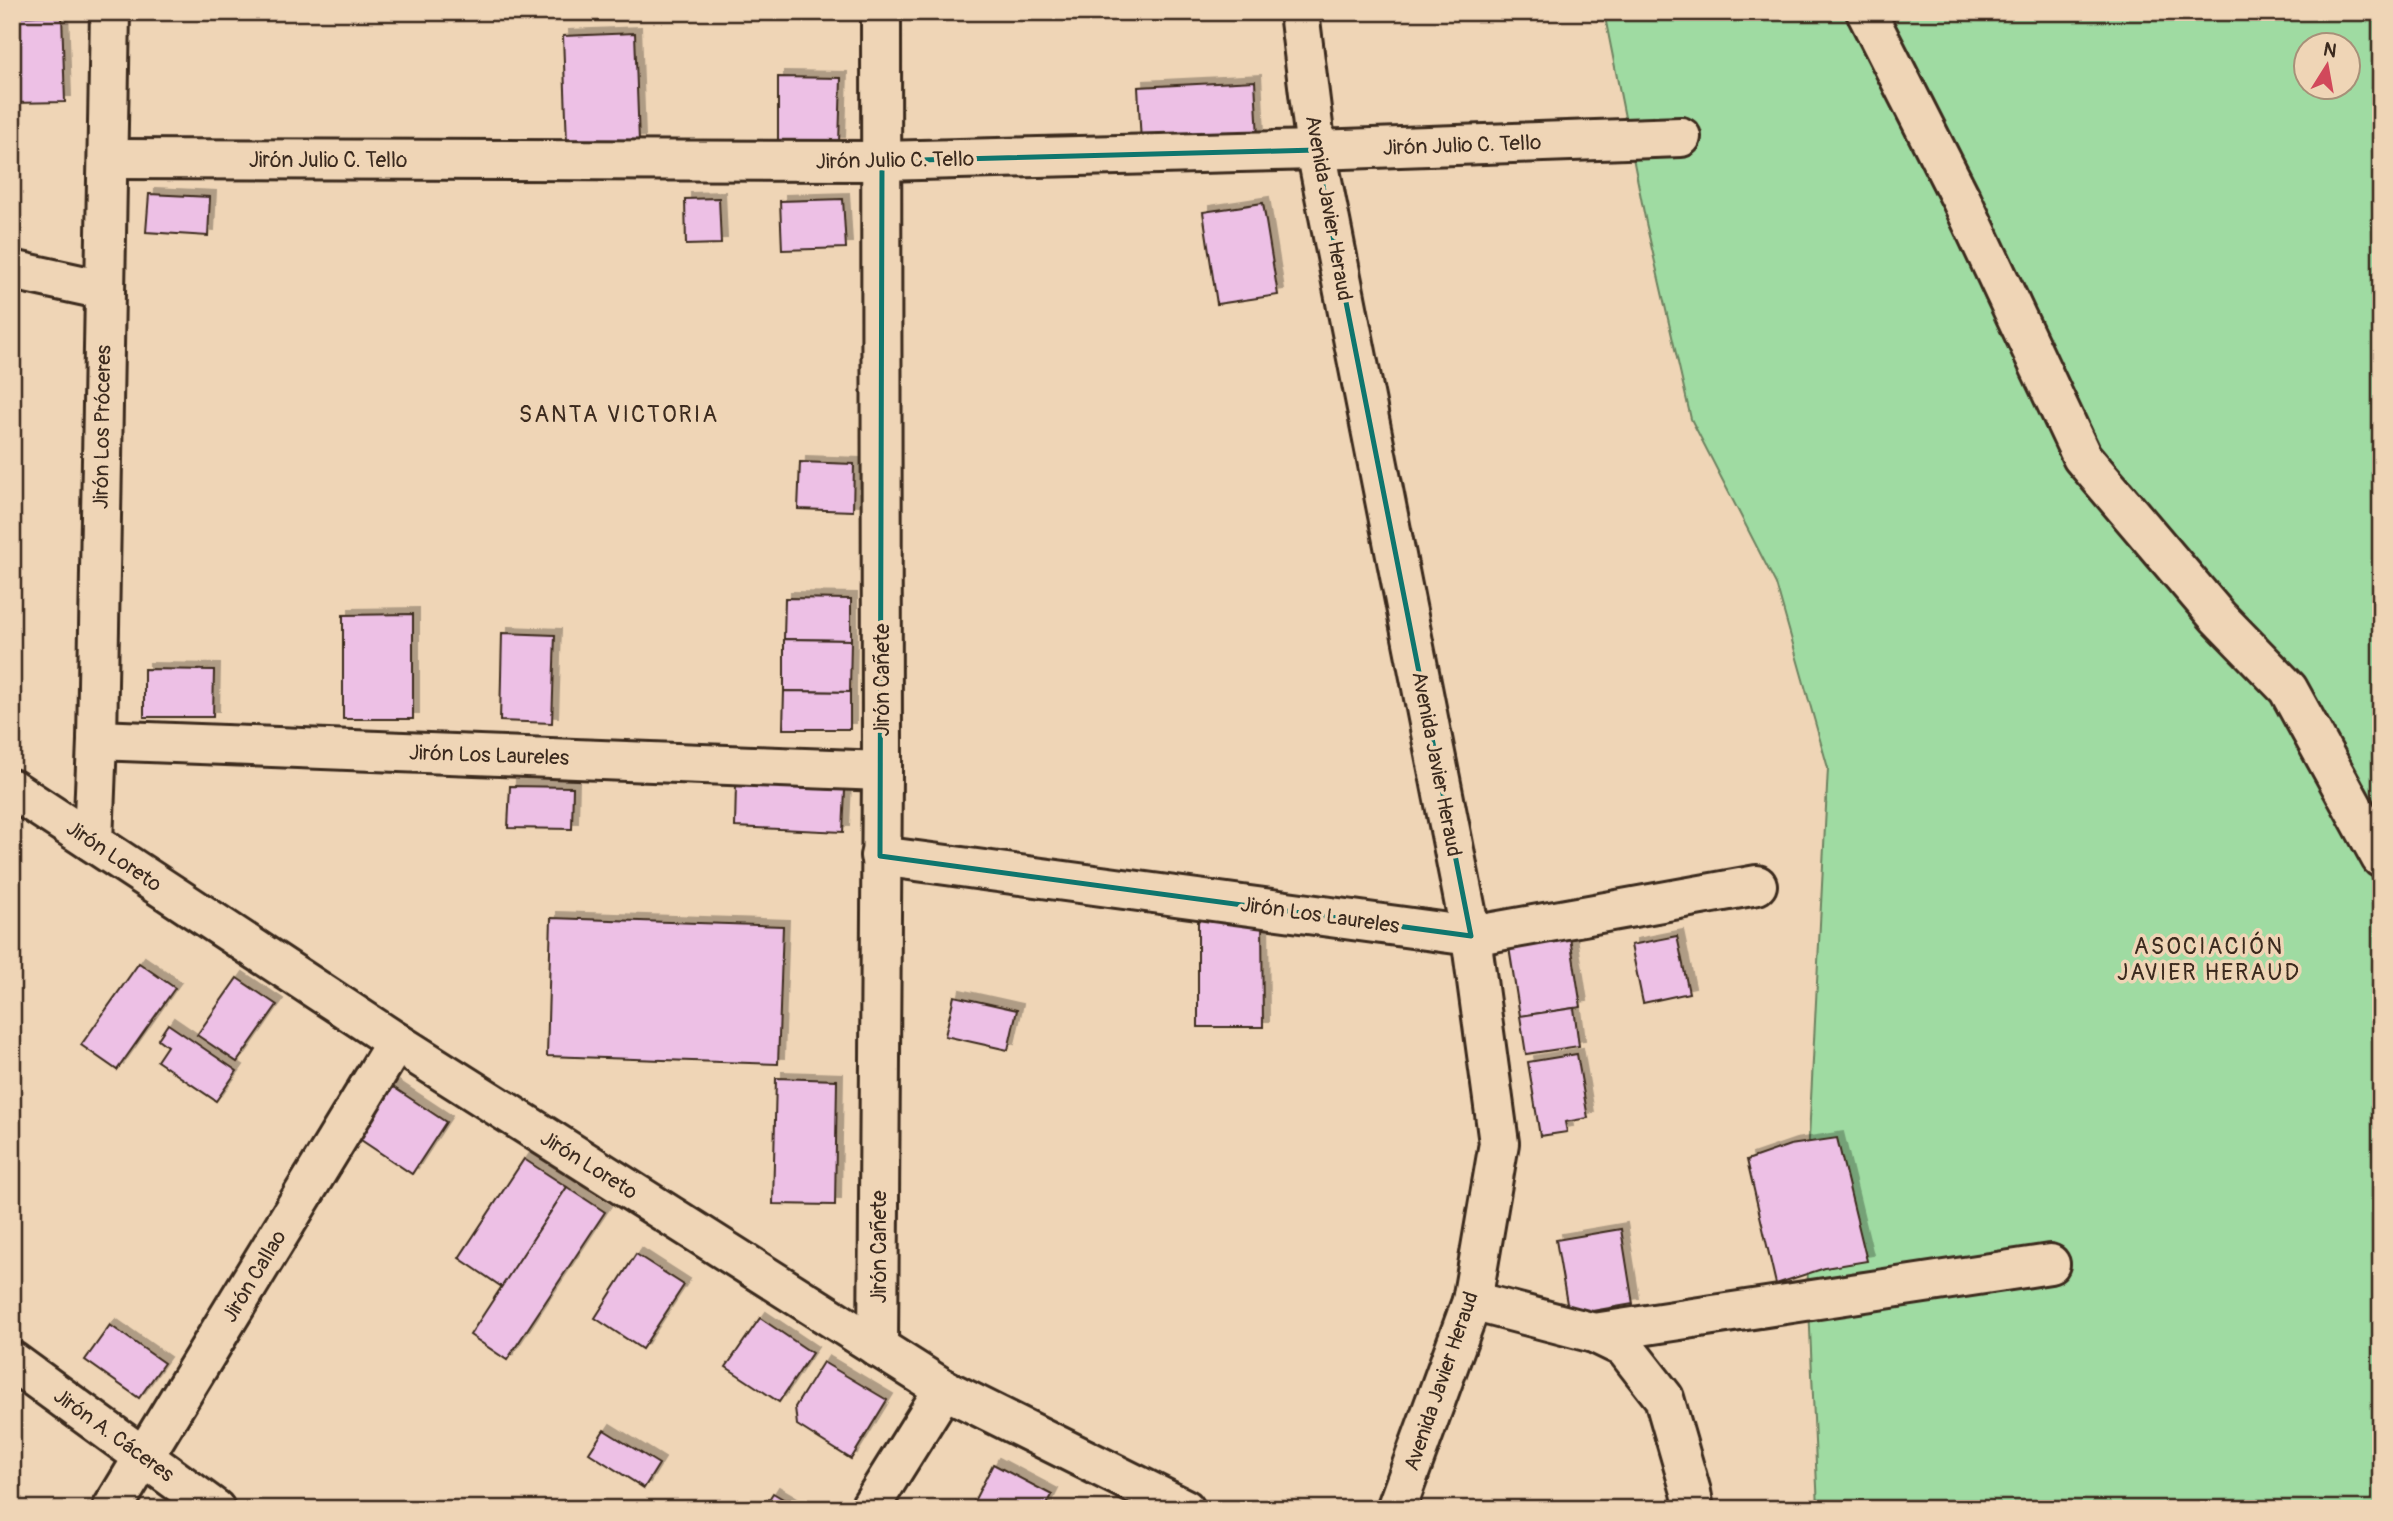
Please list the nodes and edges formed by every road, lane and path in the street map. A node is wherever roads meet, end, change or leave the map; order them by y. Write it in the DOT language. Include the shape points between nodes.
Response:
graph roads {
  1 [pos="110,12"];
  2 [pos="881,12"];
  3 [pos="1299,12"];
  4 [pos="1866,12"];
  5 [pos="1681,137"];
  6 [pos="1316,150"];
  7 [pos="109,159"];
  8 [pos="882,161"];
  9 [pos="12,270"];
  10 [pos="104,290"];
  11 [pos="97,740"];
  12 [pos="882,771"];
  13 [pos="12,789"];
  14 [pos="93,842"];
  15 [pos="880,856"];
  16 [pos="2381,859"];
  17 [pos="1758,885"];
  18 [pos="1471,936"];
  19 [pos="396,1042"];
  20 [pos="2050,1264"];
  21 [pos="1472,1301"];
  22 [pos="1594,1333"];
  23 [pos="878,1348"];
  24 [pos="12,1361"];
  25 [pos="944,1389"];
  26 [pos="144,1457"];
  27 [pos="112,1509"];
  28 [pos="215,1509"];
  29 [pos="869,1509"];
  30 [pos="1185,1509"];
  31 [pos="1396,1509"];
  32 [pos="1694,1509"];
  1 -- 7 [label="street, Jirón Los Próceres"];
  2 -- 8 [label="street, Jirón Cañete"];
  3 -- 6 [label="street, Avenida Javier Heraud"];
  4 -- 16 [label="street" via="1962,201 2082,457 2218,617 2288,689"];
  5 -- 6 [label="street, Jirón Julio C. Tello"];
  6 -- 8 [label="street, Jirón Julio C. Tello"];
  6 -- 18 [label="street, Avenida Javier Heraud"];
  7 -- 8 [label="street, Jirón Julio C. Tello"];
  7 -- 10 [label="street, Jirón Los Próceres"];
  8 -- 12 [label="street, Jirón Cañete"];
  9 -- 10 [label="street"];
  10 -- 11 [label="street, Jirón Los Próceres"];
  11 -- 12 [label="street, Jirón Los Laureles"];
  11 -- 14 [label="street, Jirón Los Próceres"];
  12 -- 15 [label="street, Jirón Cañete"];
  13 -- 14 [label="street, Jirón Loreto"];
  14 -- 19 [label="street, Jirón Loreto"];
  15 -- 18 [label="street, Jirón Los Laureles"];
  15 -- 23 [label="street, Jirón Cañete"];
  17 -- 18 [label="street, Jirón Los Laureles"];
  18 -- 21 [label="street, Avenida Javier Heraud" via="1499,1143"];
  19 -- 23 [label="street, Jirón Loreto"];
  19 -- 26 [label="street, Jirón Callao"];
  20 -- 22 [label="street"];
  21 -- 22 [label="street"];
  21 -- 31 [label="street, Avenida Javier Heraud"];
  22 -- 32 [label="street" via="1625,1348 1664,1398"];
  23 -- 25 [label="street, Jirón Loreto"];
  24 -- 26 [label="street, Jirón A. Cáceres"];
  25 -- 29 [label="street"];
  25 -- 30 [label="street, Jirón Loreto"];
  26 -- 27 [label="street, Jirón Callao"];
  26 -- 28 [label="street, Jirón A. Cáceres"];
}
